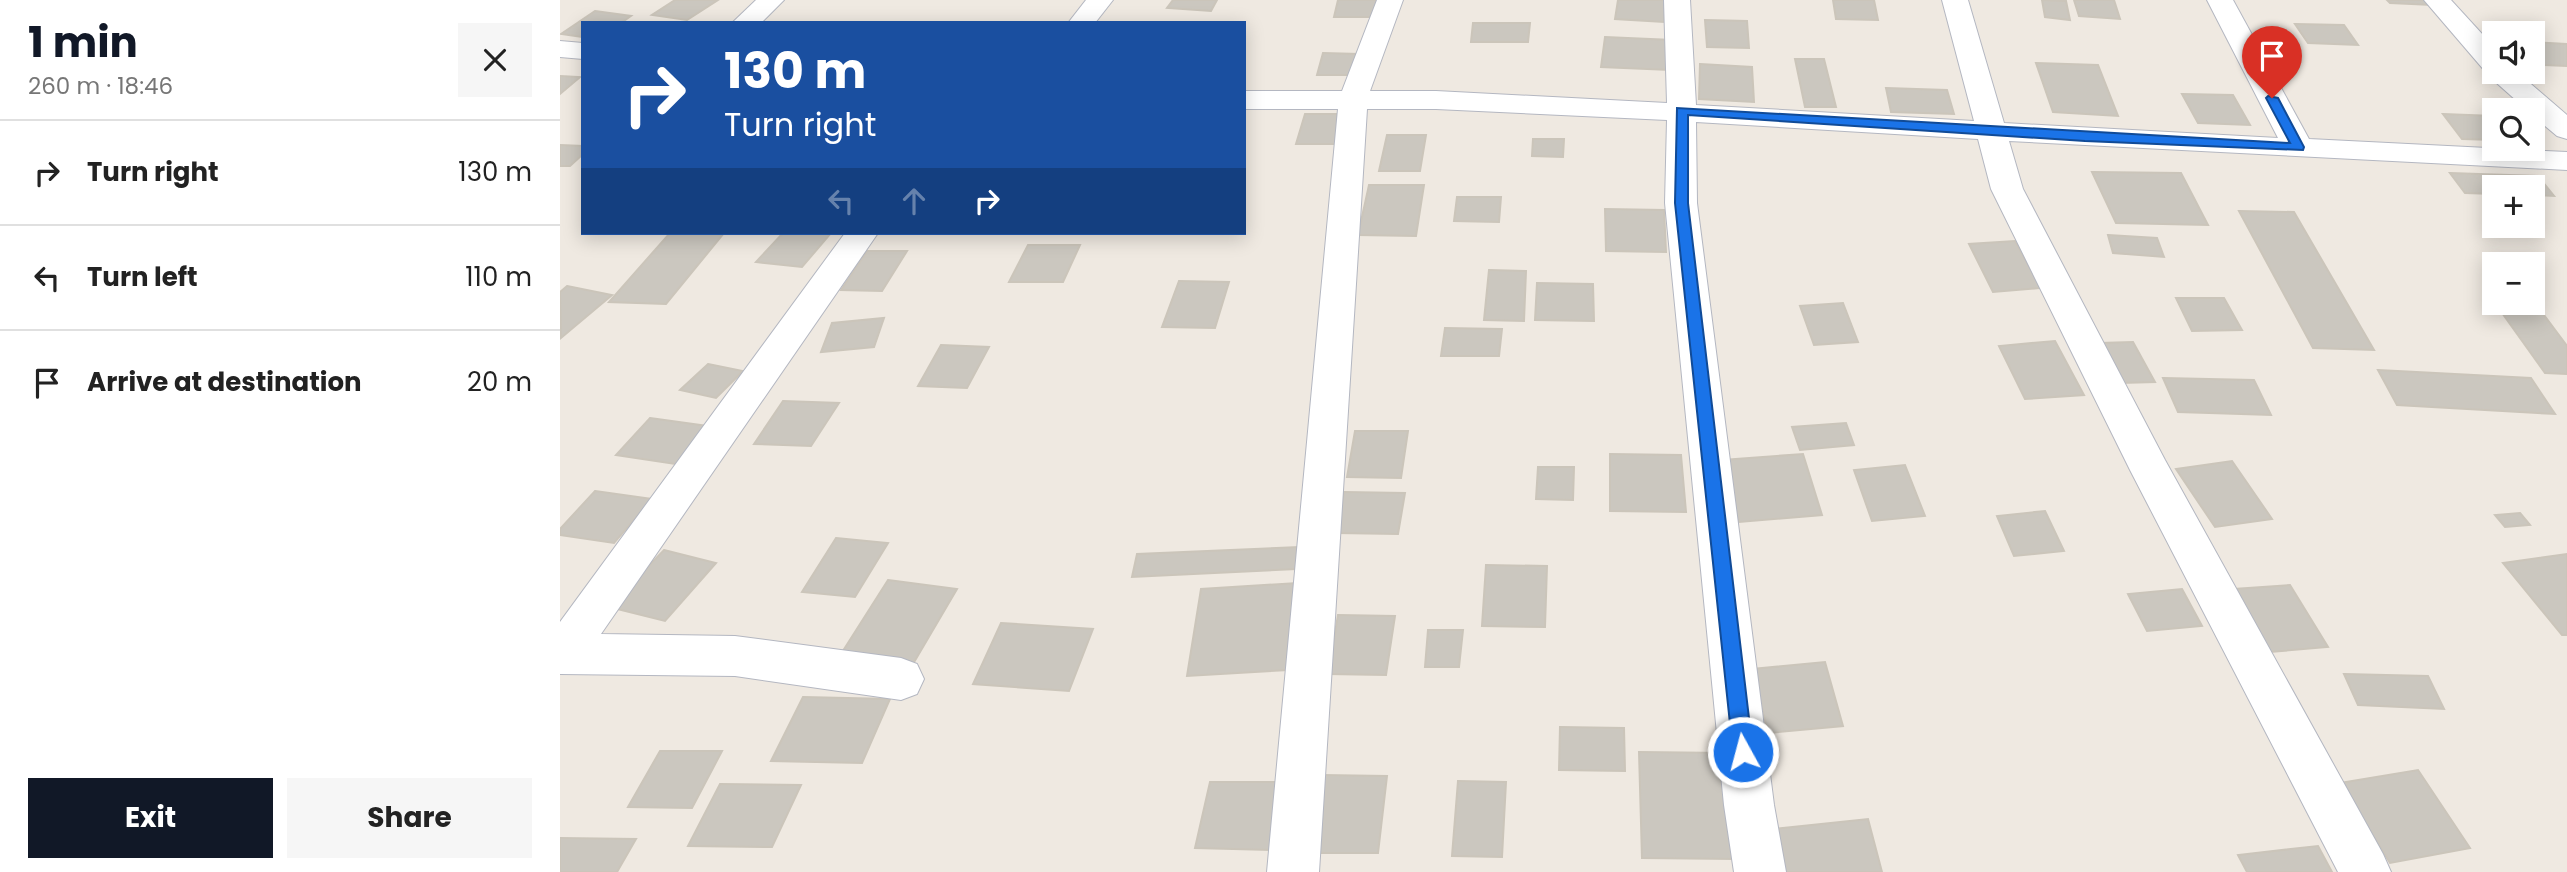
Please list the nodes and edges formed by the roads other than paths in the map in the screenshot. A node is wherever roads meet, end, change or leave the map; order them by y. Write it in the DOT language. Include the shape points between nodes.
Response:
graph roads {
  1 [pos="771,0"];
  2 [pos="1100,0"];
  3 [pos="1390,0"];
  4 [pos="1677,0"];
  5 [pos="1955,0"];
  6 [pos="2220,0"];
  7 [pos="2437,0"];
  8 [pos="747,21"];
  9 [pos="1083,21"];
  10 [pos="560,49"];
  11 [pos="581,51"];
  12 [pos="2482,51"];
  13 [pos="2515,84"];
  14 [pos="1246,100"];
  15 [pos="1353,100"];
  16 [pos="1682,111"];
  17 [pos="2567,130"];
  18 [pos="1992,131"];
  19 [pos="2298,147"];
  20 [pos="2567,161"];
  21 [pos="861,235"];
  22 [pos="561,654"];
  23 [pos="901,679"];
  24 [pos="1293,872"];
  25 [pos="1760,872"];
  26 [pos="2365,872"];
  1 -- 8 [label="street"];
  2 -- 9 [label="street"];
  3 -- 15 [label="street"];
  4 -- 16 [label="street"];
  5 -- 18 [label="street"];
  6 -- 19 [label="street"];
  7 -- 12 [label="street"];
  10 -- 11 [label="street"];
  13 -- 17 [label="street"];
  14 -- 15 [label="street"];
  15 -- 16 [label="street"];
  15 -- 24 [label="street"];
  16 -- 18 [label="street"];
  16 -- 25 [label="street" via="1681,203"];
  18 -- 19 [label="street"];
  18 -- 26 [label="street" via="2007,189 2036,248"];
  19 -- 20 [label="street"];
  21 -- 22 [label="street"];
  22 -- 23 [label="street" via="736,656"];
}
